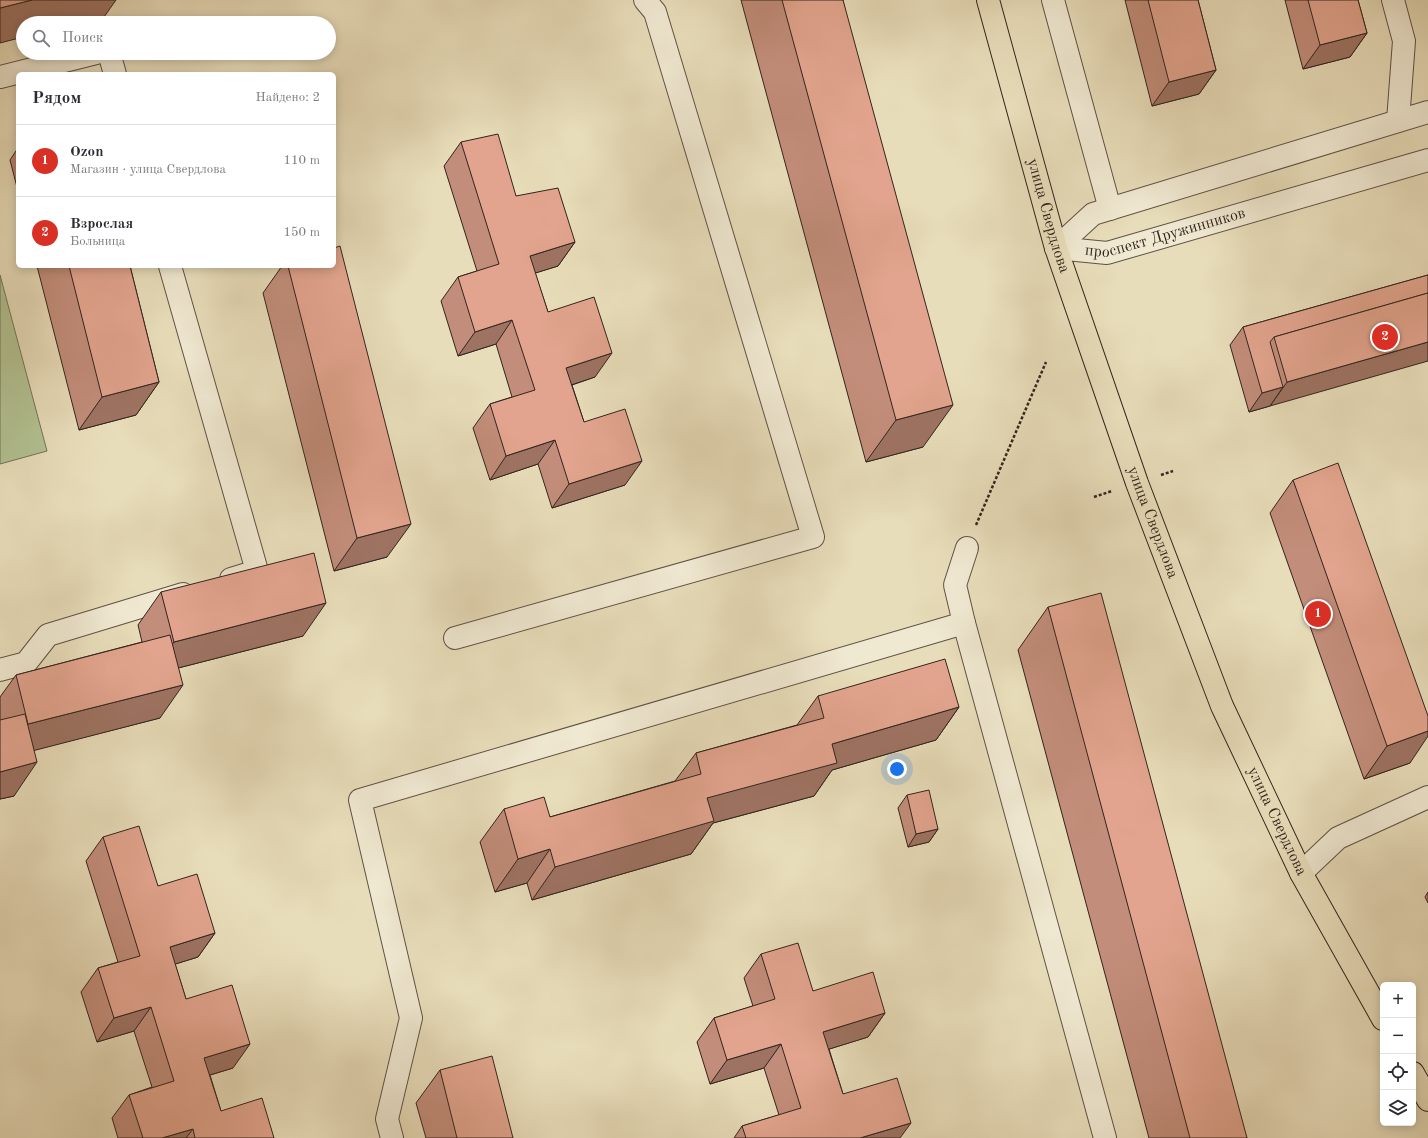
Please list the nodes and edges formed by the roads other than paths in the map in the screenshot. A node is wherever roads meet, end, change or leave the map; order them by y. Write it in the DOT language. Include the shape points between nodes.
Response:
graph roads {
  1 [pos="646,0"];
  2 [pos="988,0"];
  3 [pos="1053,0"];
  4 [pos="1393,0"];
  5 [pos="68,60"];
  6 [pos="111,60"];
  7 [pos="20,72"];
  8 [pos="114,72"];
  9 [pos="16,73"];
  10 [pos="0,77"];
  11 [pos="1428,112"];
  12 [pos="1398,121"];
  13 [pos="1428,160"];
  14 [pos="1110,209"];
  15 [pos="1056,248"];
  16 [pos="171,268"];
  17 [pos="968,548"];
  18 [pos="964,623"];
  19 [pos="455,638"];
  20 [pos="0,670"];
  21 [pos="1428,797"];
  22 [pos="1301,872"];
  23 [pos="1382,1018"];
  24 [pos="1416,1078"];
  25 [pos="1428,1100"];
  26 [pos="392,1138"];
  27 [pos="1105,1138"];
  1 -- 19 [label="street" via="655,12 813,537"];
  2 -- 15 [label="main road, улица Свердлова"];
  3 -- 14 [label="street"];
  4 -- 12 [label="street" via="1404,41"];
  5 -- 7 [label="street"];
  6 -- 8 [label="street"];
  9 -- 10 [label="street"];
  11 -- 12 [label="street, проспект Дружинников"];
  12 -- 14 [label="street, проспект Дружинников"];
  13 -- 15 [label="street, проспект Дружинников" via="1107,253"];
  14 -- 15 [label="street, проспект Дружинников" via="1093,214"];
  15 -- 22 [label="main road, улица Свердлова" via="1137,483 1222,706"];
  16 -- 20 [label="street" via="257,570 48,635 26,663"];
  17 -- 18 [label="street" via="955,585"];
  18 -- 26 [label="street" via="360,800 411,1018 387,1119"];
  18 -- 27 [label="street"];
  21 -- 22 [label="street" via="1338,838"];
  22 -- 23 [label="main road, улица Свердлова"];
  24 -- 25 [label="main road"];
}
